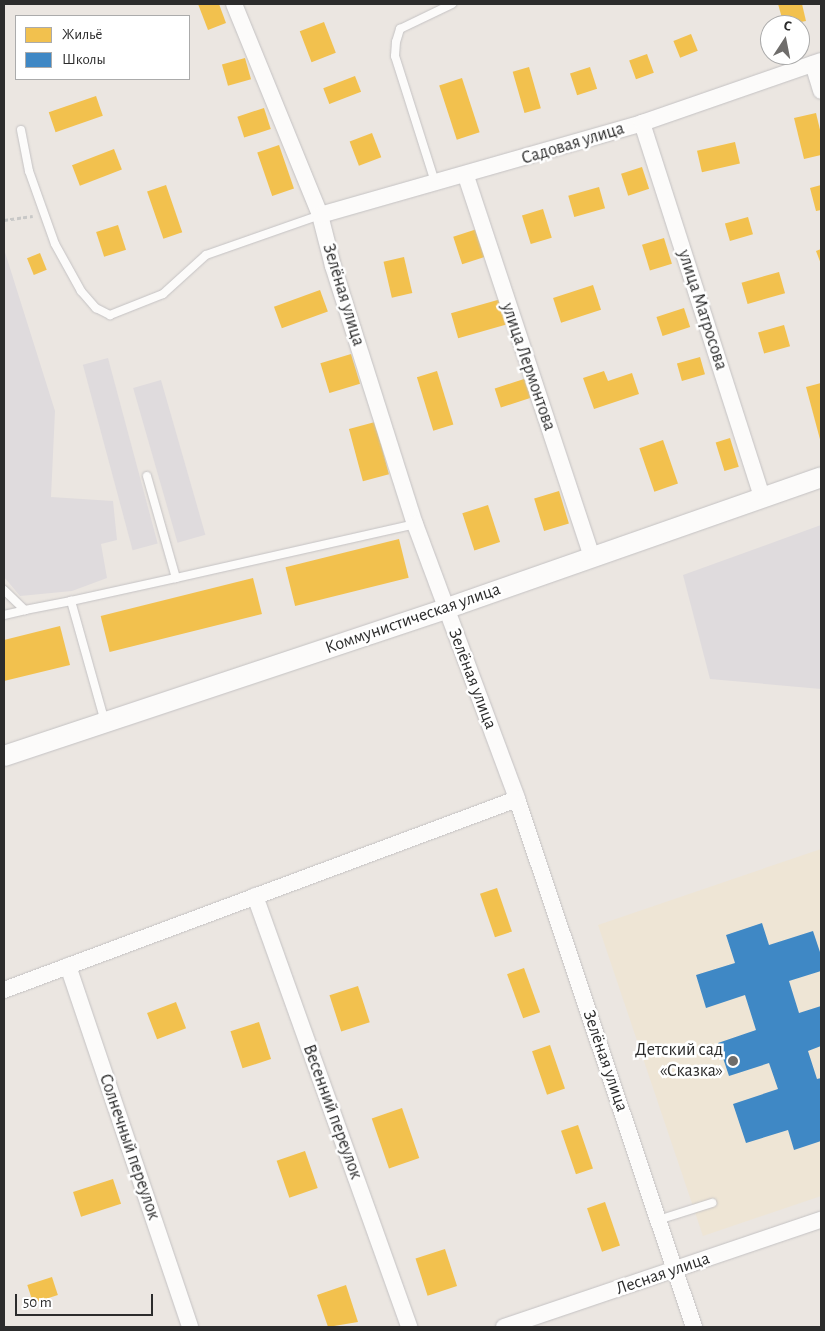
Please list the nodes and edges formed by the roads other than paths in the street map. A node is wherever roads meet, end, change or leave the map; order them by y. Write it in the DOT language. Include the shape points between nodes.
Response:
graph roads {
  1 [pos="234,4"];
  2 [pos="452,4"];
  3 [pos="817,62"];
  4 [pos="821,91"];
  5 [pos="642,123"];
  6 [pos="21,130"];
  7 [pos="466,176"];
  8 [pos="436,184"];
  9 [pos="320,215"];
  10 [pos="148,476"];
  11 [pos="821,477"];
  12 [pos="762,497"];
  13 [pos="415,524"];
  14 [pos="592,557"];
  15 [pos="176,578"];
  16 [pos="4,590"];
  17 [pos="71,601"];
  18 [pos="446,609"];
  19 [pos="24,610"];
  20 [pos="4,615"];
  21 [pos="105,722"];
  22 [pos="4,756"];
  23 [pos="518,799"];
  24 [pos="255,896"];
  25 [pos="68,966"];
  26 [pos="4,990"];
  27 [pos="712,1203"];
  28 [pos="658,1220"];
  29 [pos="821,1220"];
  30 [pos="675,1270"];
  31 [pos="190,1327"];
  32 [pos="409,1327"];
  33 [pos="504,1327"];
  34 [pos="694,1327"];
  1 -- 9 [label="street, Зелёная улица"];
  2 -- 8 [label="lane" via="400,29 396,42 395,56"];
  3 -- 4 [label="street"];
  3 -- 5 [label="street, Садовая улица"];
  5 -- 7 [label="street, Садовая улица"];
  5 -- 12 [label="street, улица Матросова"];
  6 -- 9 [label="lane" via="43,214 82,291 96,308 110,315 163,294 206,255"];
  7 -- 8 [label="street, Садовая улица"];
  7 -- 14 [label="street, улица Лермонтова"];
  8 -- 9 [label="street, Садовая улица"];
  9 -- 13 [label="street, Зелёная улица" via="333,266"];
  10 -- 15 [label="lane"];
  11 -- 12 [label="street, Коммунистическая улица"];
  12 -- 14 [label="street, Коммунистическая улица"];
  13 -- 15 [label="lane"];
  13 -- 18 [label="street, Зелёная улица"];
  14 -- 18 [label="street, Коммунистическая улица"];
  15 -- 17 [label="lane"];
  16 -- 19 [label="lane"];
  17 -- 19 [label="lane"];
  17 -- 21 [label="lane"];
  18 -- 21 [label="street, Коммунистическая улица"];
  18 -- 23 [label="street, Зелёная улица"];
  19 -- 20 [label="lane"];
  21 -- 22 [label="street, Коммунистическая улица"];
  23 -- 24 [label="street"];
  23 -- 28 [label="street, Зелёная улица"];
  24 -- 25 [label="street"];
  24 -- 32 [label="street, Весенний переулок"];
  25 -- 26 [label="street"];
  25 -- 31 [label="street, Солнечный переулок"];
  27 -- 28 [label="lane"];
  28 -- 30 [label="street, Зелёная улица"];
  29 -- 30 [label="street, Лесная улица"];
  30 -- 33 [label="street, Лесная улица"];
  30 -- 34 [label="street, Зелёная улица"];
}
